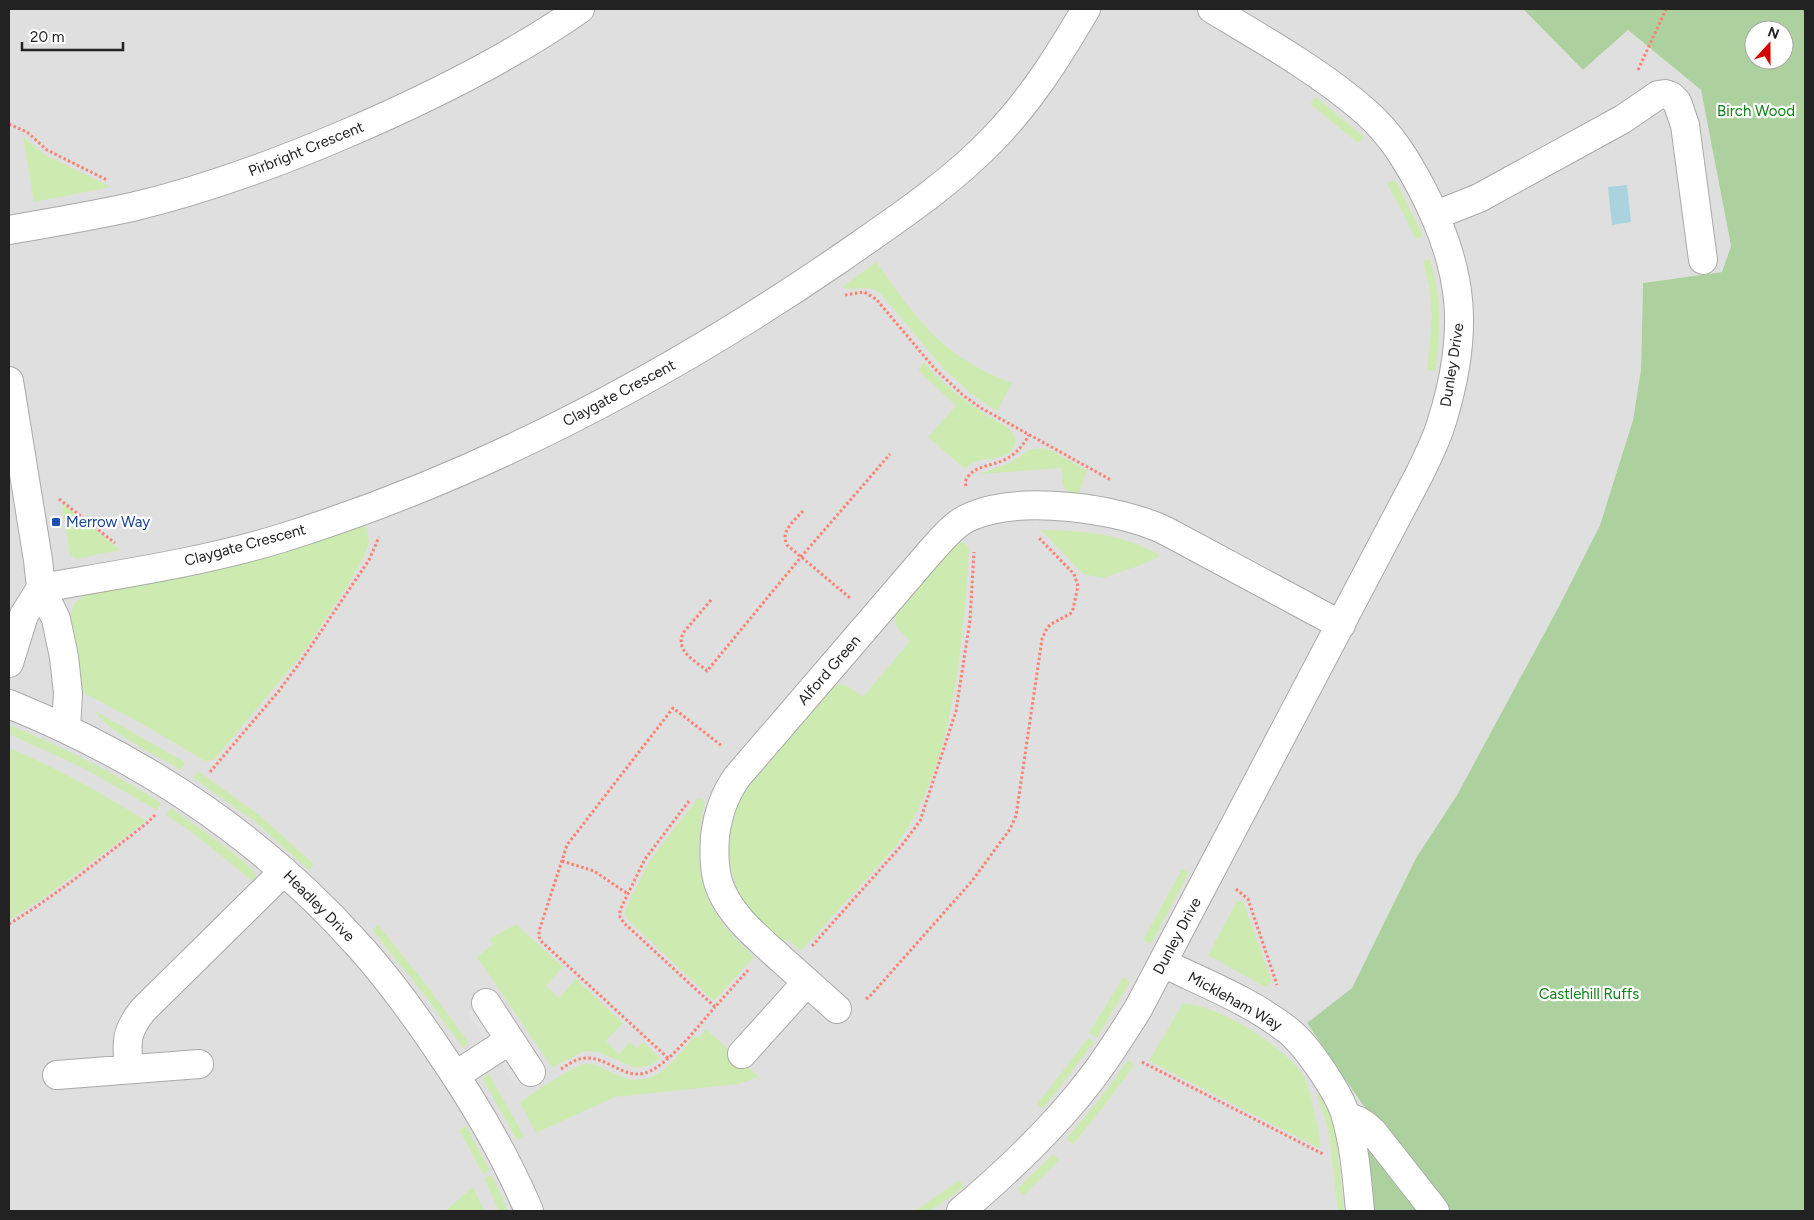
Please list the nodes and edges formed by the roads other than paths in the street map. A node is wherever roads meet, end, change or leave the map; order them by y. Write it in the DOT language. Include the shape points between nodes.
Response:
graph roads {
  1 [pos="580,9"];
  2 [pos="1086,9"];
  3 [pos="1212,9"];
  4 [pos="1436,215"];
  5 [pos="9,230"];
  6 [pos="1703,260"];
  7 [pos="9,381"];
  8 [pos="40,588"];
  9 [pos="1342,625"];
  10 [pos="9,663"];
  11 [pos="9,704"];
  12 [pos="66,728"];
  13 [pos="284,871"];
  14 [pos="1163,963"];
  15 [pos="799,975"];
  16 [pos="486,1003"];
  17 [pos="837,1009"];
  18 [pos="510,1040"];
  19 [pos="742,1054"];
  20 [pos="199,1064"];
  21 [pos="129,1068"];
  22 [pos="531,1072"];
  23 [pos="57,1074"];
  24 [pos="456,1075"];
  25 [pos="1346,1116"];
  26 [pos="529,1211"];
  27 [pos="961,1211"];
  28 [pos="1360,1211"];
  29 [pos="1434,1211"];
  1 -- 5 [label="street, Pirbright Crescent" via="490,64 328,141 226,180 140,205"];
  2 -- 8 [label="street, Claygate Crescent" via="1032,94 992,141 931,193 804,283 637,385 471,467 376,505 272,541"];
  3 -- 4 [label="street, Dunley Drive" via="1294,59 1367,113 1399,149"];
  4 -- 6 [label="street" via="1479,198 1622,119 1658,95 1665,94 1677,102 1685,125"];
  4 -- 9 [label="street, Dunley Drive" via="1454,268 1458,291 1459,339 1452,380 1442,423 1420,473"];
  7 -- 8 [label="street"];
  8 -- 10 [label="street" via="24,615"];
  8 -- 12 [label="street" via="56,620 64,657 68,693"];
  9 -- 14 [label="street, Dunley Drive"];
  9 -- 15 [label="street, Alford Green" via="1182,539 1135,518 1077,508 1029,506 971,516 948,532 746,766 723,799 714,848 718,881 733,911 746,927"];
  11 -- 12 [label="street, Headley Drive"];
  12 -- 13 [label="street, Headley Drive" via="176,789 233,829"];
  13 -- 21 [label="street" via="142,1010 128,1032"];
  13 -- 24 [label="street, Headley Drive" via="375,964 409,1006"];
  14 -- 25 [label="street, Mickleham Way" via="1277,1022 1313,1058"];
  14 -- 27 [label="street, Dunley Drive" via="1114,1048 1090,1080 1011,1167"];
  15 -- 17 [label="street, Alford Green"];
  15 -- 19 [label="street"];
  16 -- 18 [label="street"];
  18 -- 22 [label="street"];
  18 -- 24 [label="street"];
  20 -- 21 [label="street"];
  21 -- 23 [label="street"];
  24 -- 26 [label="street, Headley Drive" via="489,1128"];
  25 -- 28 [label="street, Mickleham Way"];
  25 -- 29 [label="street" via="1363,1122 1374,1132"];
}
